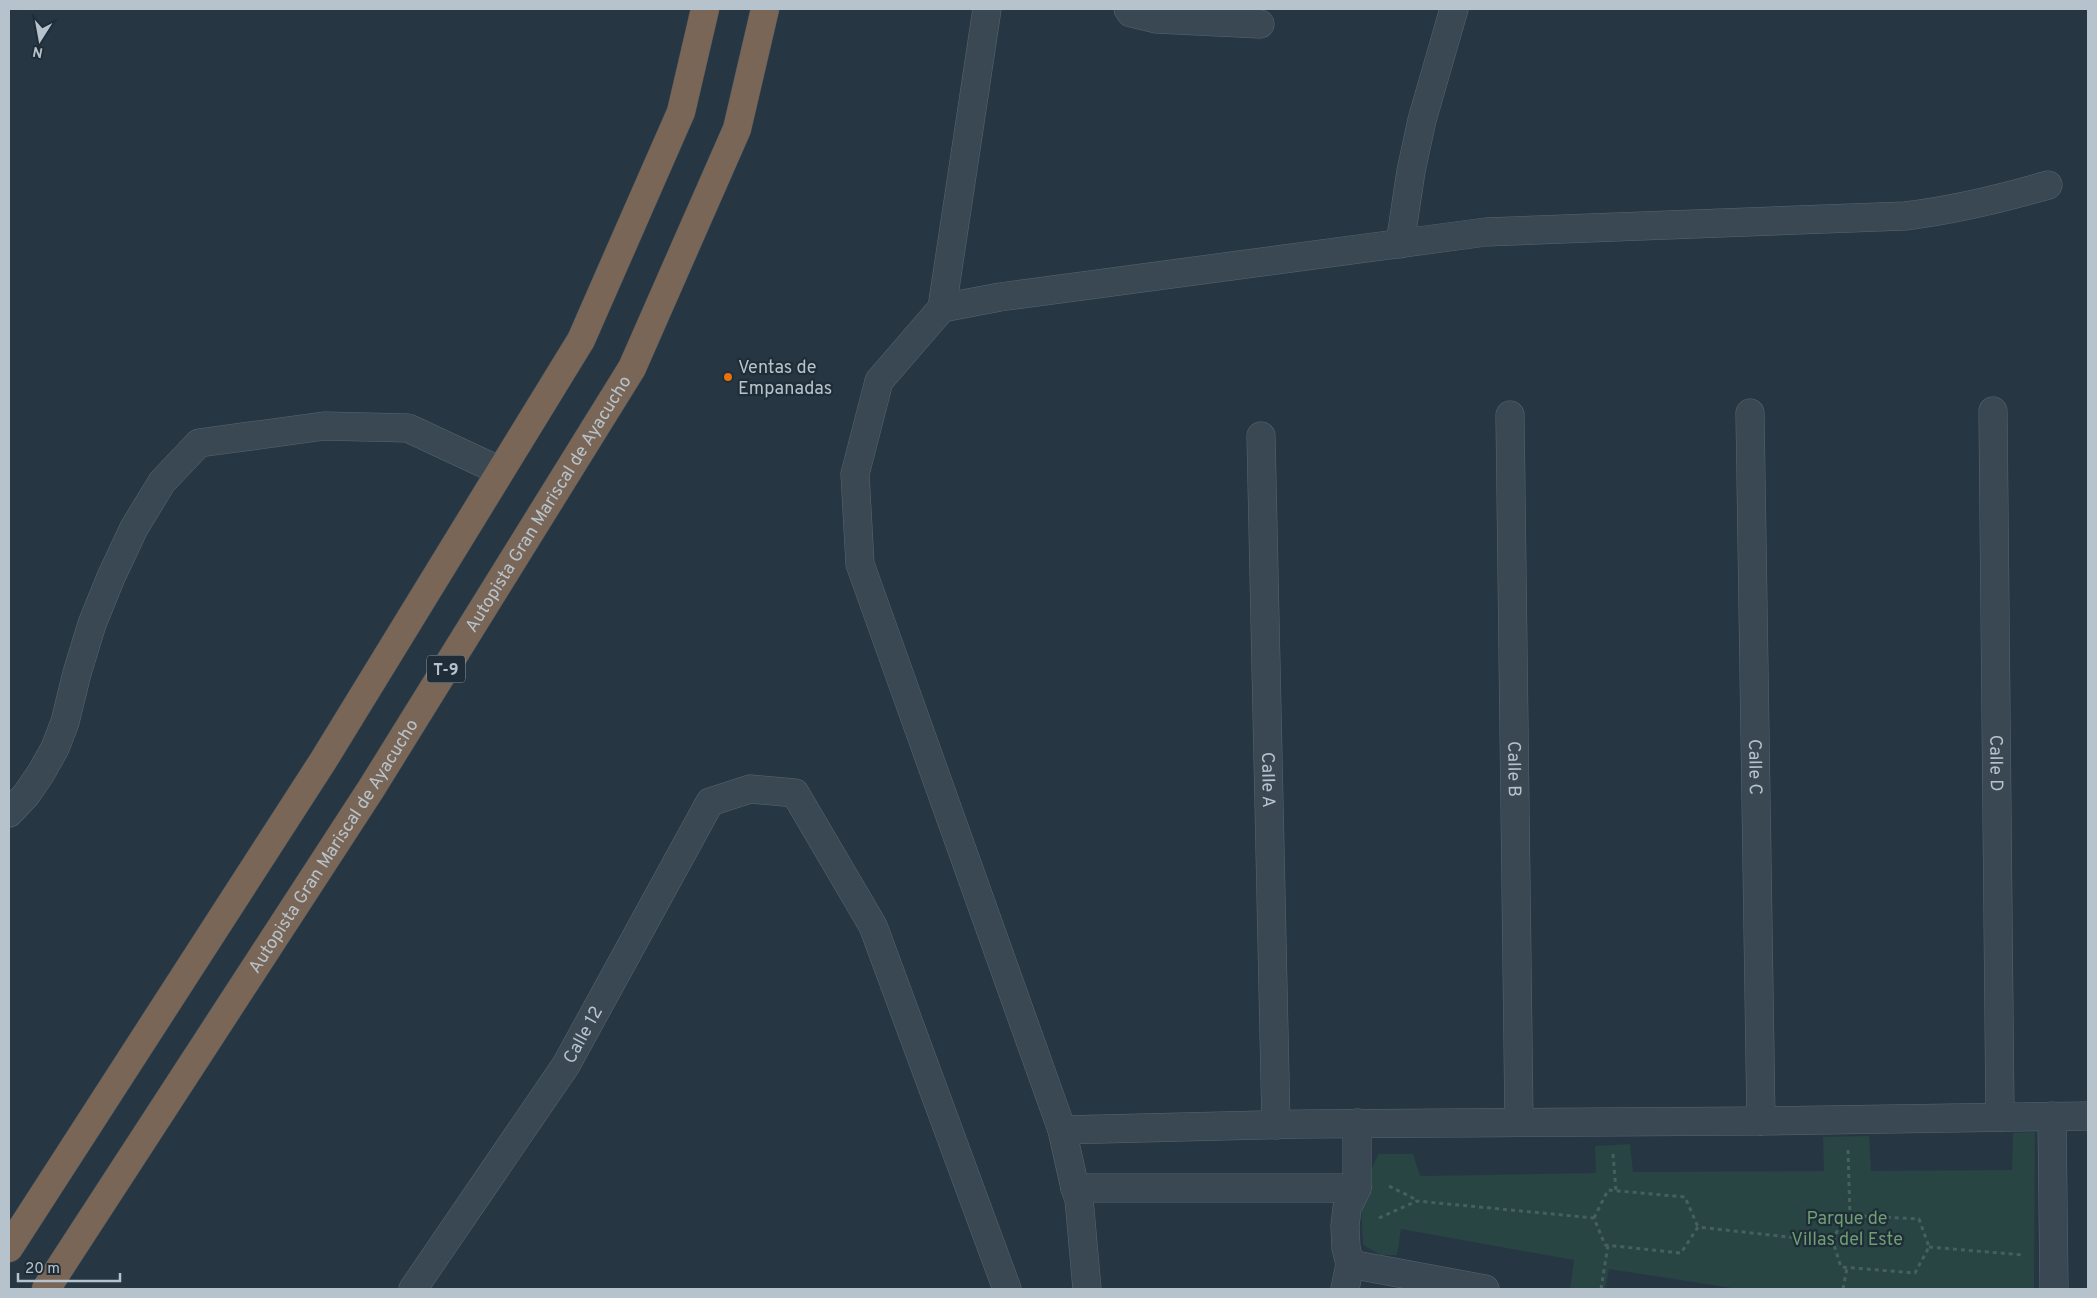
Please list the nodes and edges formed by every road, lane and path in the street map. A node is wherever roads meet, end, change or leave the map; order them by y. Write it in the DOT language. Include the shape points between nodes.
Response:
graph roads {
  1 [pos="705,9"];
  2 [pos="765,9"];
  3 [pos="987,9"];
  4 [pos="1128,9"];
  5 [pos="1454,9"];
  6 [pos="1260,24"];
  7 [pos="2048,185"];
  8 [pos="1400,244"];
  9 [pos="942,308"];
  10 [pos="1993,411"];
  11 [pos="1750,413"];
  12 [pos="1510,415"];
  13 [pos="1261,436"];
  14 [pos="500,471"];
  15 [pos="9,813"];
  16 [pos="2052,1116"];
  17 [pos="2088,1116"];
  18 [pos="2000,1117"];
  19 [pos="1847,1120"];
  20 [pos="1520,1121"];
  21 [pos="1761,1121"];
  22 [pos="1358,1123"];
  23 [pos="1276,1125"];
  24 [pos="1062,1130"];
  25 [pos="1612,1148"];
  26 [pos="1383,1183"];
  27 [pos="1075,1188"];
  28 [pos="1357,1188"];
  29 [pos="1616,1191"];
  30 [pos="1418,1201"];
  31 [pos="1850,1216"];
  32 [pos="1594,1218"];
  33 [pos="1375,1219"];
  34 [pos="1698,1228"];
  35 [pos="1833,1242"];
  36 [pos="1608,1245"];
  37 [pos="1929,1247"];
  38 [pos="9,1248"];
  39 [pos="2054,1257"];
  40 [pos="1847,1268"];
  41 [pos="1348,1277"];
  42 [pos="46,1289"];
  43 [pos="413,1289"];
  44 [pos="1007,1289"];
  45 [pos="1087,1289"];
  46 [pos="1485,1289"];
  47 [pos="1601,1289"];
  48 [pos="1843,1289"];
  49 [pos="2054,1289"];
  1 -- 14 [label="highway" via="681,112 581,340"];
  2 -- 42 [label="highway, Autopista Gran Mariscal de Ayacucho / T-9" via="737,129 632,368 371,789"];
  3 -- 9 [label="street"];
  4 -- 6 [label="street" via="1156,19"];
  5 -- 8 [label="street" via="1422,120"];
  7 -- 8 [label="street" via="1987,203 1905,216 1486,232"];
  8 -- 9 [label="street" via="1000,297"];
  9 -- 24 [label="street" via="879,381 855,474 860,564"];
  10 -- 18 [label="street, Calle D"];
  11 -- 21 [label="street, Calle C"];
  12 -- 20 [label="street, Calle B"];
  13 -- 23 [label="street, Calle A"];
  14 -- 15 [label="street" via="408,428 324,426 199,443 162,482 134,528 92,624 55,748 26,795"];
  14 -- 38 [label="highway" via="323,761"];
  16 -- 17 [label="street"];
  16 -- 18 [label="street"];
  16 -- 39 [label="street"];
  18 -- 19 [label="street"];
  19 -- 21 [label="street"];
  19 -- 31 [label="path"];
  20 -- 21 [label="street"];
  20 -- 22 [label="street"];
  22 -- 23 [label="street"];
  22 -- 28 [label="street"];
  23 -- 24 [label="street"];
  24 -- 27 [label="street"];
  25 -- 29 [label="path"];
  26 -- 30 [label="path"];
  27 -- 28 [label="street"];
  27 -- 45 [label="street" via="1079,1199"];
  28 -- 41 [label="street" via="1347,1208 1345,1226"];
  29 -- 32 [label="path" via="1608,1190"];
  29 -- 34 [label="path" via="1685,1197"];
  30 -- 32 [label="path"];
  30 -- 33 [label="path"];
  31 -- 35 [label="path" via="1843,1215"];
  31 -- 37 [label="path" via="1919,1219"];
  32 -- 36 [label="path"];
  34 -- 35 [label="path"];
  34 -- 36 [label="path" via="1681,1253"];
  35 -- 40 [label="path" via="1841,1267"];
  36 -- 47 [label="path"];
  37 -- 39 [label="path"];
  37 -- 40 [label="path" via="1915,1273"];
  39 -- 49 [label="street"];
  40 -- 48 [label="path"];
  41 -- 46 [label="street"];
  43 -- 44 [label="street, Calle 12" via="566,1064 710,802 750,789 795,793 873,926"];
}
